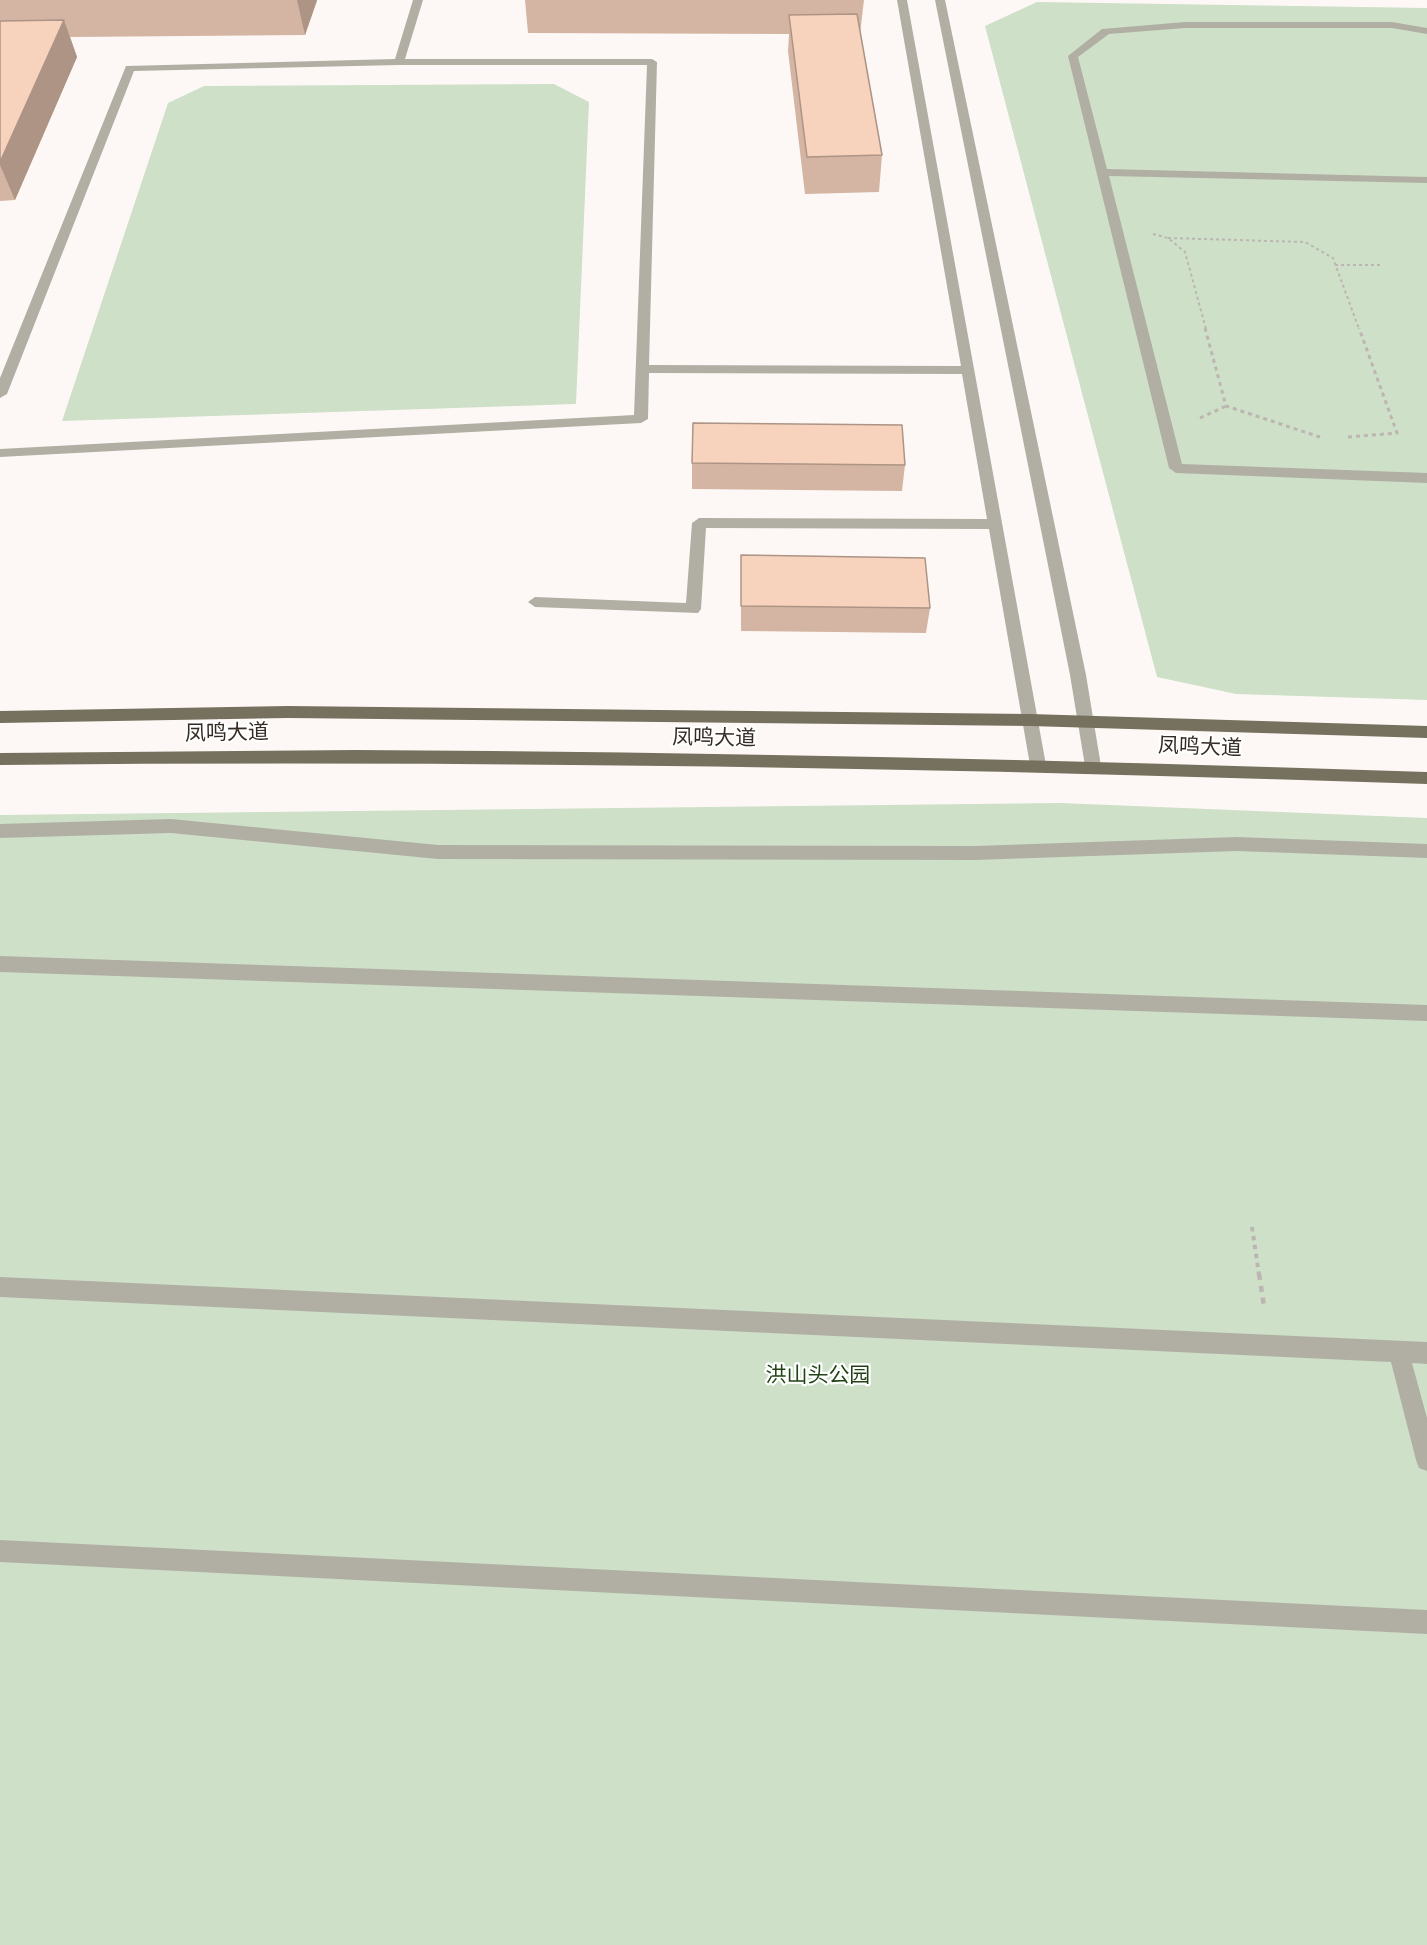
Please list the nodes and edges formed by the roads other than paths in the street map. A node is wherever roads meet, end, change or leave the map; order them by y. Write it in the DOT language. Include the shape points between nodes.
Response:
graph roads {
  1 [pos="418,0"];
  2 [pos="902,0"];
  3 [pos="940,0"];
  4 [pos="1427,31"];
  5 [pos="399,63"];
  6 [pos="1102,172"];
  7 [pos="1427,180"];
  8 [pos="643,369"];
  9 [pos="968,370"];
  10 [pos="0,394"];
  11 [pos="0,453"];
  12 [pos="1427,478"];
  13 [pos="995,524"];
  14 [pos="535,602"];
  15 [pos="0,717"];
  16 [pos="1030,720"];
  17 [pos="1086,721"];
  18 [pos="1427,732"];
  19 [pos="0,759"];
  20 [pos="1038,765"];
  21 [pos="1093,766"];
  22 [pos="1427,778"];
  23 [pos="0,831"];
  24 [pos="1427,851"];
  25 [pos="0,964"];
  26 [pos="1427,1013"];
  27 [pos="0,1287"];
  28 [pos="1399,1352"];
  29 [pos="1427,1353"];
  30 [pos="1427,1460"];
  31 [pos="0,1551"];
  32 [pos="1427,1622"];
  1 -- 5 [label="street"];
  2 -- 9 [label="street"];
  3 -- 17 [label="street"];
  4 -- 6 [label="street" via="1392,26 1296,24 1185,25 1106,31 1073,56"];
  5 -- 8 [label="street" via="652,62"];
  5 -- 10 [label="street" via="130,68"];
  6 -- 7 [label="street"];
  6 -- 12 [label="street" via="1176,468"];
  8 -- 9 [label="street"];
  8 -- 11 [label="street" via="641,419"];
  9 -- 13 [label="street"];
  13 -- 14 [label="street" via="699,523 693,609"];
  13 -- 16 [label="street"];
  15 -- 16 [label="main road, 凤鸣大道" via="300,712"];
  16 -- 17 [label="main road, 凤鸣大道"];
  16 -- 20 [label="street"];
  17 -- 18 [label="main road, 凤鸣大道"];
  17 -- 21 [label="street"];
  19 -- 20 [label="main road, 凤鸣大道" via="277,755"];
  20 -- 21 [label="main road, 凤鸣大道"];
  21 -- 22 [label="main road, 凤鸣大道"];
  23 -- 24 [label="street" via="171,826 438,852 975,853 1237,844"];
  25 -- 26 [label="street"];
  27 -- 28 [label="street"];
  28 -- 29 [label="street"];
  28 -- 30 [label="street"];
  31 -- 32 [label="street"];
}
